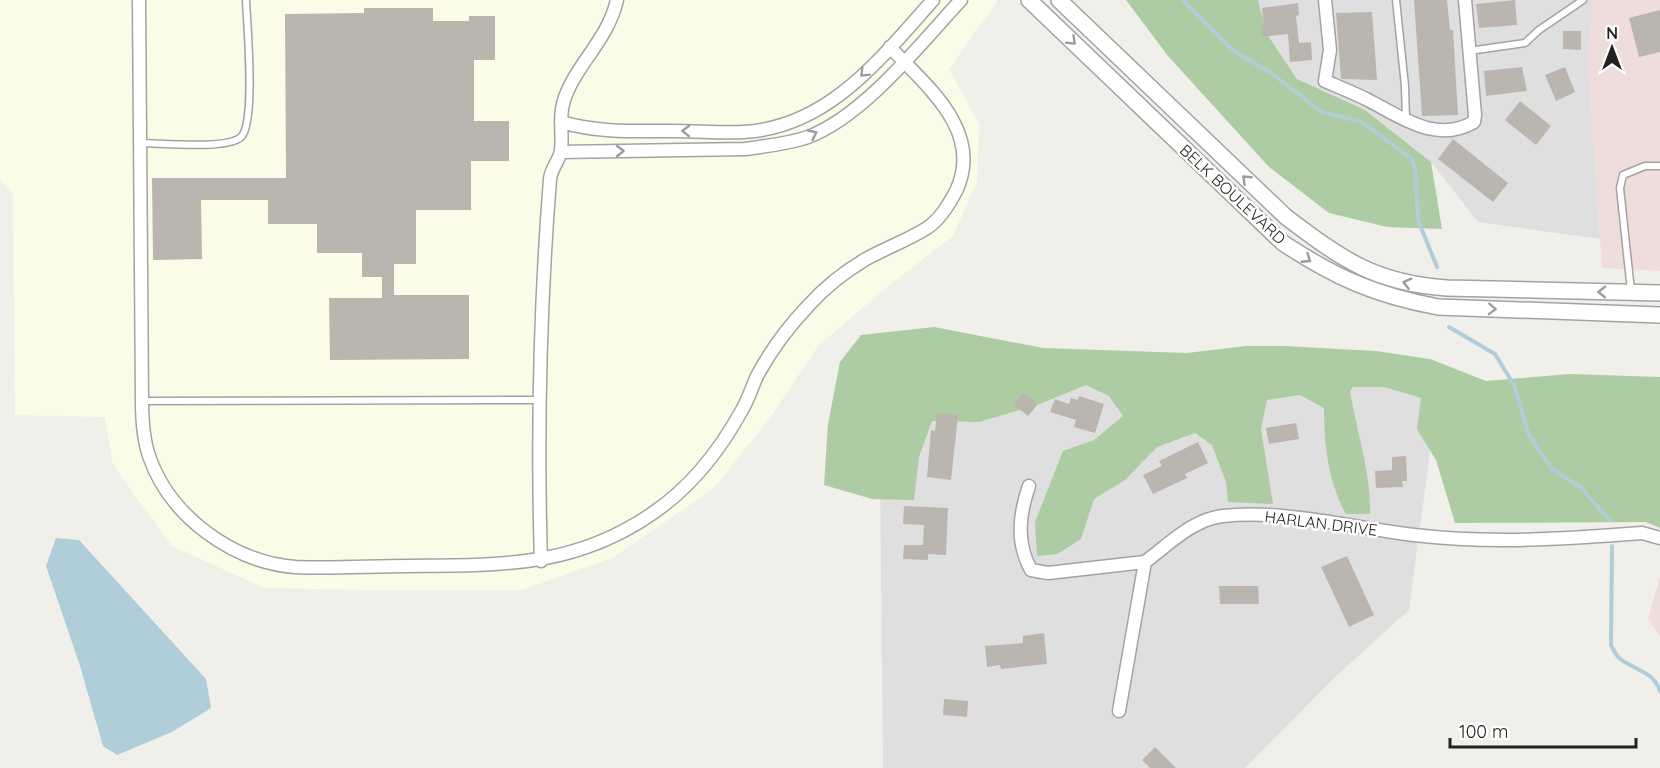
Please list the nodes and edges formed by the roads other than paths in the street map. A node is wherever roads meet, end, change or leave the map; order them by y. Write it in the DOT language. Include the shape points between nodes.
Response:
graph roads {
  1 [pos="139,0"];
  2 [pos="246,0"];
  3 [pos="617,0"];
  4 [pos="933,0"];
  5 [pos="962,0"];
  6 [pos="1029,0"];
  7 [pos="1059,0"];
  8 [pos="1325,0"];
  9 [pos="1396,0"];
  10 [pos="1465,0"];
  11 [pos="1583,0"];
  12 [pos="890,47"];
  13 [pos="1469,51"];
  14 [pos="904,62"];
  15 [pos="1406,121"];
  16 [pos="561,122"];
  17 [pos="141,143"];
  18 [pos="561,152"];
  19 [pos="1660,166"];
  20 [pos="1631,292"];
  21 [pos="1660,293"];
  22 [pos="1660,315"];
  23 [pos="538,400"];
  24 [pos="142,401"];
  25 [pos="1029,486"];
  26 [pos="1660,538"];
  27 [pos="541,561"];
  28 [pos="1145,562"];
  29 [pos="1119,711"];
  1 -- 17 [label="street"];
  2 -- 17 [label="lane" via="250,106 241,137 212,144"];
  3 -- 16 [label="street" via="603,37 569,90"];
  4 -- 12 [label="street"];
  5 -- 14 [label="street"];
  6 -- 22 [label="street, BELK BOULEVARD, one-way" via="1283,243 1329,272 1403,300 1438,306"];
  20 -- 7 [label="street, BELK BOULEVARD, one-way" via="1417,286 1371,274 1286,217"];
  8 -- 15 [label="street" via="1330,50 1325,81"];
  9 -- 15 [label="lane"];
  10 -- 13 [label="street"];
  11 -- 13 [label="lane" via="1525,43"];
  12 -- 14 [label="street"];
  12 -- 16 [label="street, one-way" via="818,111 771,127 745,132 590,130"];
  13 -- 15 [label="street" via="1474,122 1443,132"];
  18 -- 14 [label="street, one-way" via="745,149 798,139 840,119"];
  14 -- 27 [label="street" via="951,114 962,147 960,180 947,208 930,226 867,258 828,284 777,341 730,431 688,484 623,531"];
  16 -- 18 [label="street"];
  17 -- 24 [label="street"];
  18 -- 23 [label="street" via="550,175"];
  19 -- 20 [label="lane" via="1645,166 1623,175 1620,188"];
  20 -- 21 [label="street, BELK BOULEVARD"];
  23 -- 24 [label="lane"];
  23 -- 27 [label="street"];
  24 -- 27 [label="street" via="142,428 149,457 162,483 182,510 236,551 295,567"];
  25 -- 28 [label="street" via="1021,511 1022,554 1032,570 1048,573"];
  26 -- 28 [label="street, HARLAN DRIVE" via="1642,533 1503,542 1264,515 1221,516 1194,525"];
  28 -- 29 [label="street"];
}
